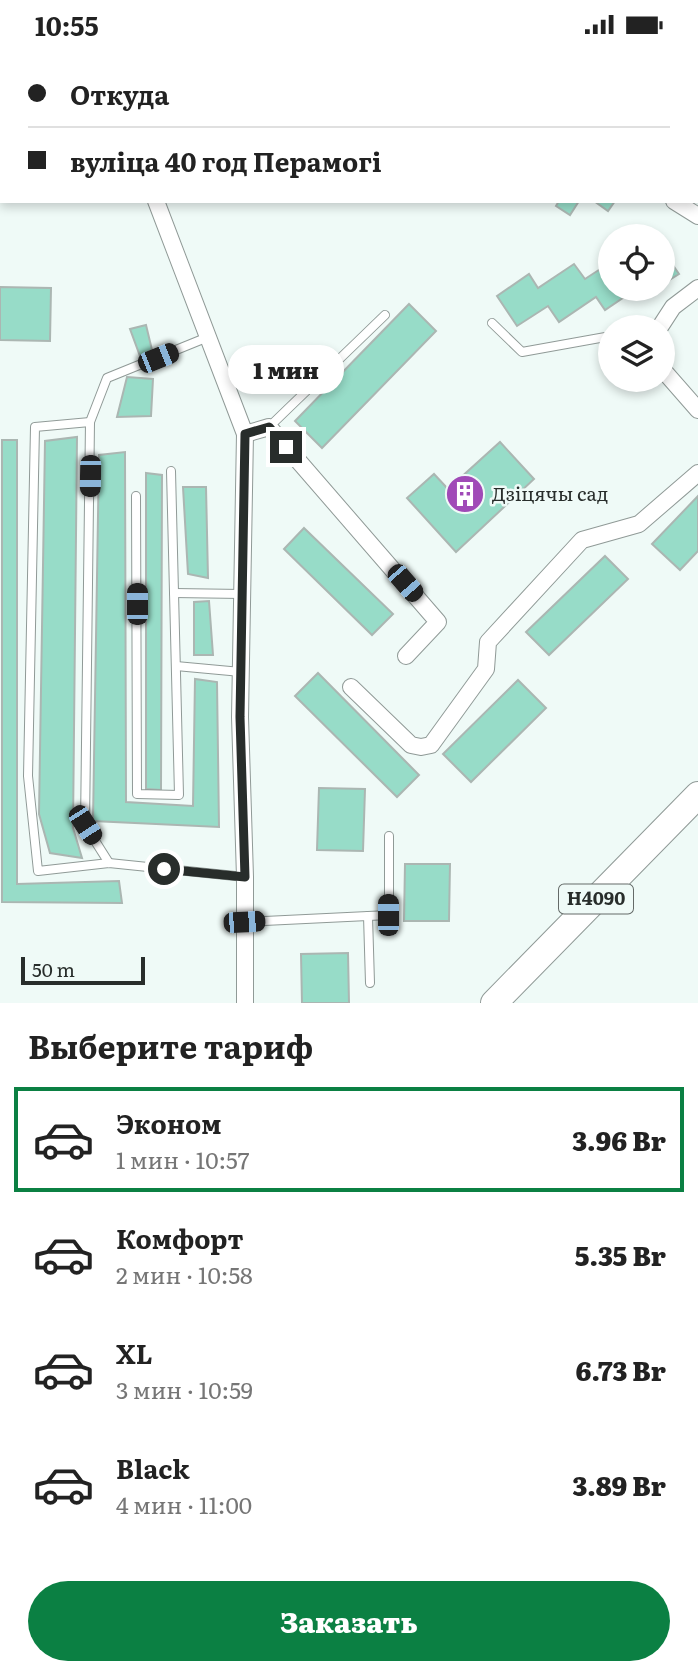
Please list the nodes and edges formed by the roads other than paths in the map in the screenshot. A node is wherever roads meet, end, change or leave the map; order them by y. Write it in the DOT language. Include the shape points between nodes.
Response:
graph roads {
  1 [pos="157,203"];
  2 [pos="677,203"];
  3 [pos="698,216"];
  4 [pos="698,288"];
  5 [pos="668,315"];
  6 [pos="386,316"];
  7 [pos="492,323"];
  8 [pos="208,337"];
  9 [pos="598,338"];
  10 [pos="675,384"];
  11 [pos="698,410"];
  12 [pos="90,422"];
  13 [pos="269,427"];
  14 [pos="245,434"];
  15 [pos="171,471"];
  16 [pos="698,473"];
  17 [pos="136,496"];
  18 [pos="174,593"];
  19 [pos="242,594"];
  20 [pos="406,656"];
  21 [pos="176,666"];
  22 [pos="241,672"];
  23 [pos="351,687"];
  24 [pos="698,795"];
  25 [pos="388,836"];
  26 [pos="109,863"];
  27 [pos="245,877"];
  28 [pos="368,916"];
  29 [pos="244,922"];
  30 [pos="370,983"];
  31 [pos="245,1003"];
  32 [pos="494,1003"];
  1 -- 8 [label="street"];
  2 -- 3 [label="street"];
  4 -- 5 [label="street"];
  6 -- 13 [label="lane"];
  7 -- 9 [label="lane" via="522,352"];
  8 -- 12 [label="lane" via="107,378"];
  8 -- 14 [label="street"];
  10 -- 11 [label="street"];
  12 -- 26 [label="lane" via="85,825"];
  12 -- 26 [label="lane" via="35,427 28,776 38,871"];
  13 -- 14 [label="street"];
  13 -- 20 [label="street" via="438,622"];
  14 -- 19 [label="street"];
  15 -- 18 [label="lane"];
  16 -- 23 [label="street" via="639,524 582,540 488,642 486,669 430,745 411,745"];
  17 -- 21 [label="lane" via="137,794 179,795"];
  18 -- 19 [label="lane"];
  18 -- 21 [label="lane"];
  19 -- 22 [label="street"];
  21 -- 22 [label="lane"];
  22 -- 27 [label="street"];
  24 -- 32 [label="main road, Н4090"];
  25 -- 28 [label="lane" via="388,915"];
  26 -- 27 [label="lane"];
  27 -- 29 [label="street"];
  28 -- 29 [label="lane"];
  28 -- 30 [label="lane"];
  29 -- 31 [label="street"];
}
